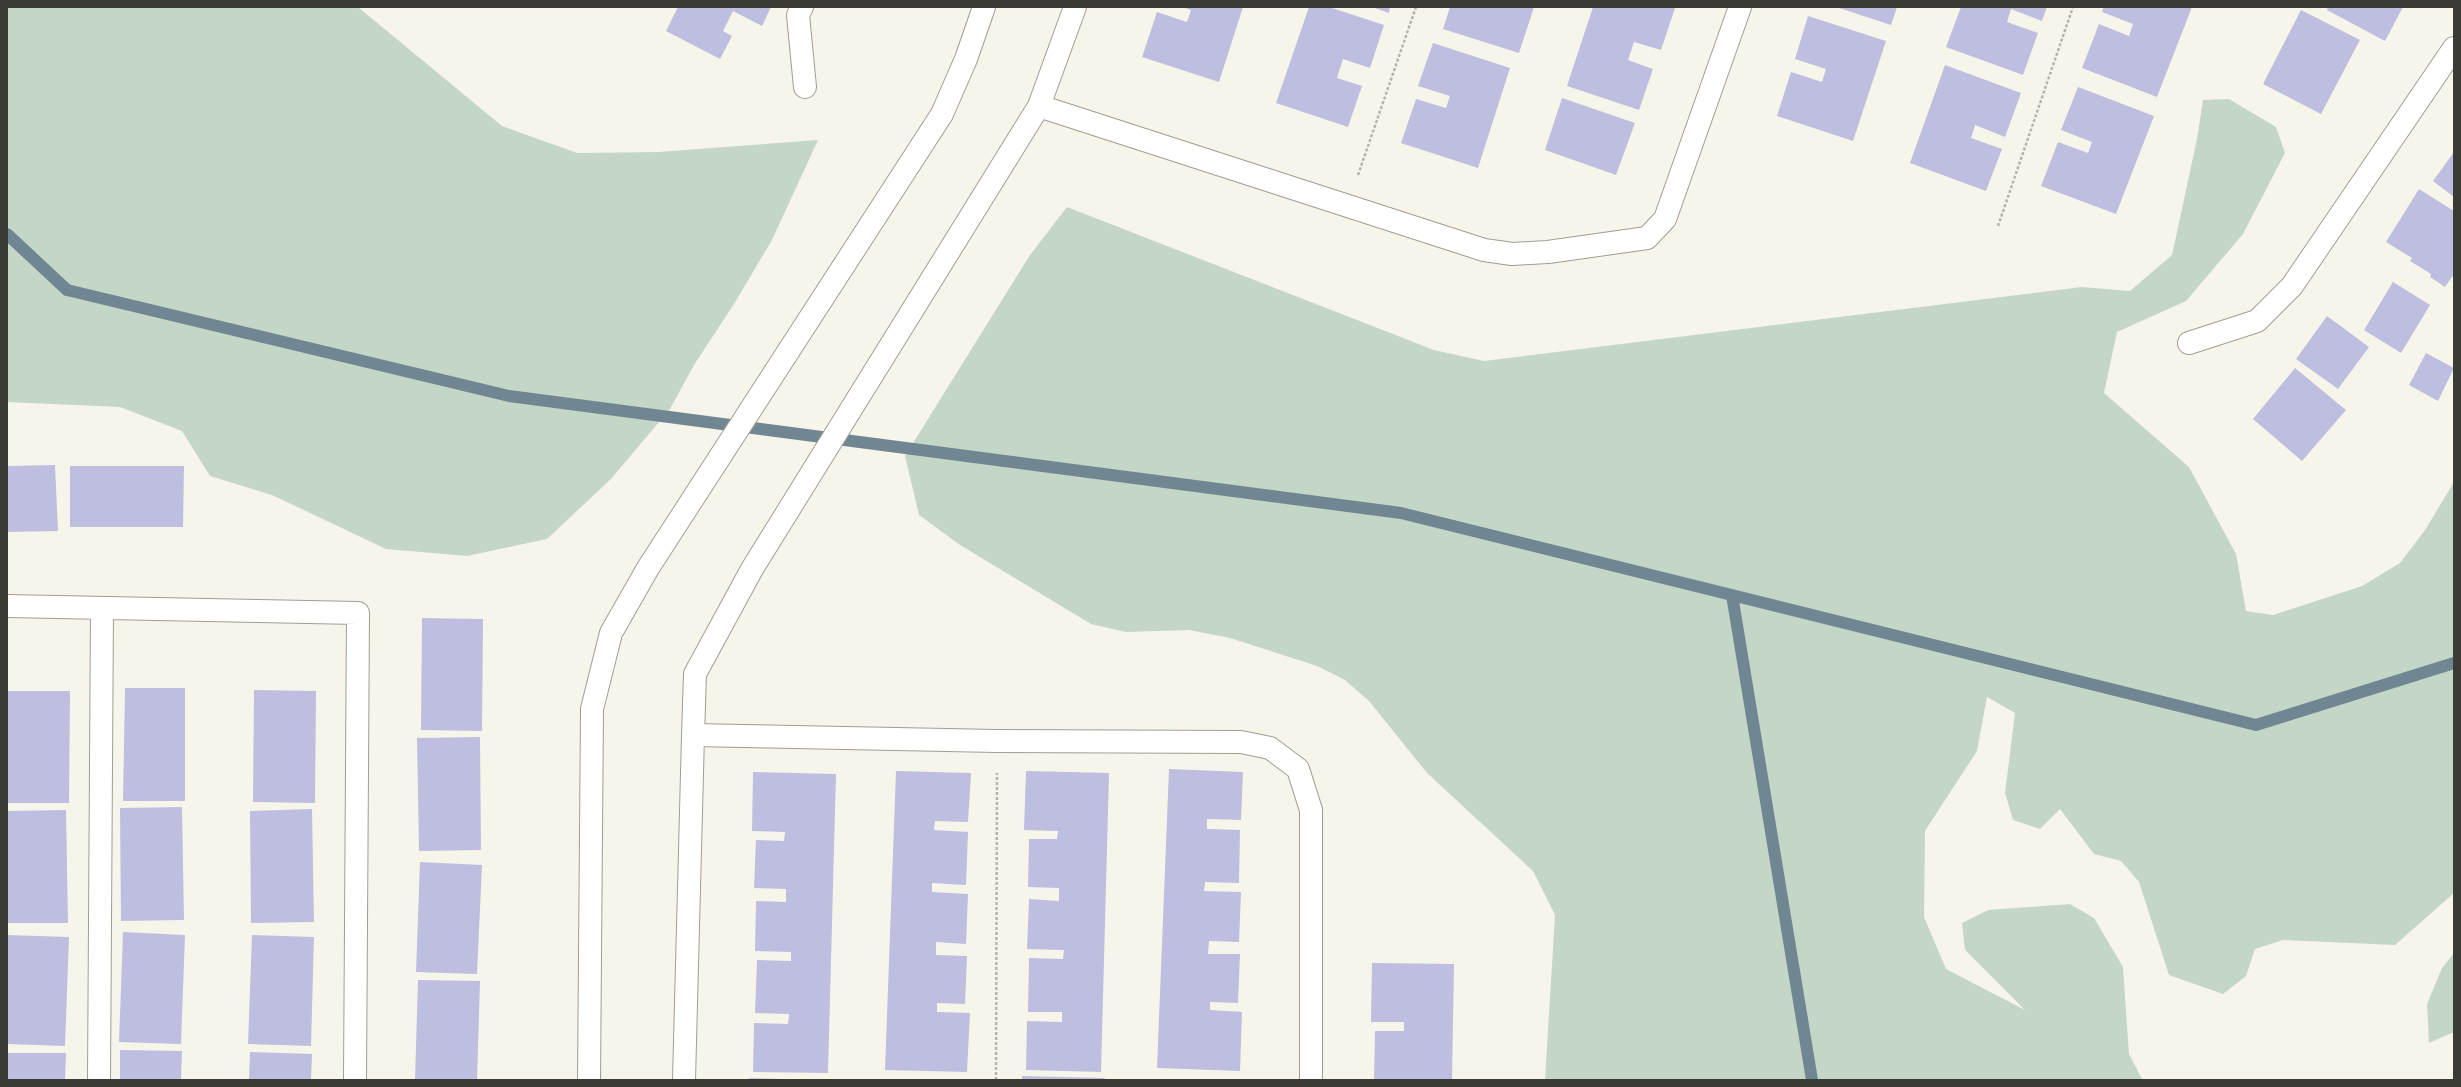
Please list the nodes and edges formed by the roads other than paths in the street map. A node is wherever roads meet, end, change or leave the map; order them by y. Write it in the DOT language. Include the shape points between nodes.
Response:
graph roads {
  1 [pos="802,7"];
  2 [pos="984,7"];
  3 [pos="1075,7"];
  4 [pos="1740,7"];
  5 [pos="2454,48"];
  6 [pos="806,87"];
  7 [pos="1039,106"];
  8 [pos="2189,343"];
  9 [pos="7,606"];
  10 [pos="102,608"];
  11 [pos="693,735"];
  12 [pos="99,1080"];
  13 [pos="355,1080"];
  14 [pos="589,1080"];
  15 [pos="684,1080"];
  16 [pos="1311,1080"];
  1 -- 6 [label="street" via="798,15"];
  2 -- 14 [label="street" via="966,59 942,114 648,568 611,633 592,709"];
  3 -- 7 [label="street"];
  4 -- 7 [label="street" via="1665,219 1647,238 1548,252 1512,254 1484,250"];
  5 -- 8 [label="street" via="2292,286 2257,321"];
  7 -- 11 [label="street" via="752,569 695,674"];
  9 -- 10 [label="street"];
  10 -- 12 [label="street"];
  10 -- 13 [label="street" via="358,613"];
  11 -- 15 [label="street"];
  11 -- 16 [label="street" via="997,741 1242,742 1270,748 1298,769 1311,810"];
}
